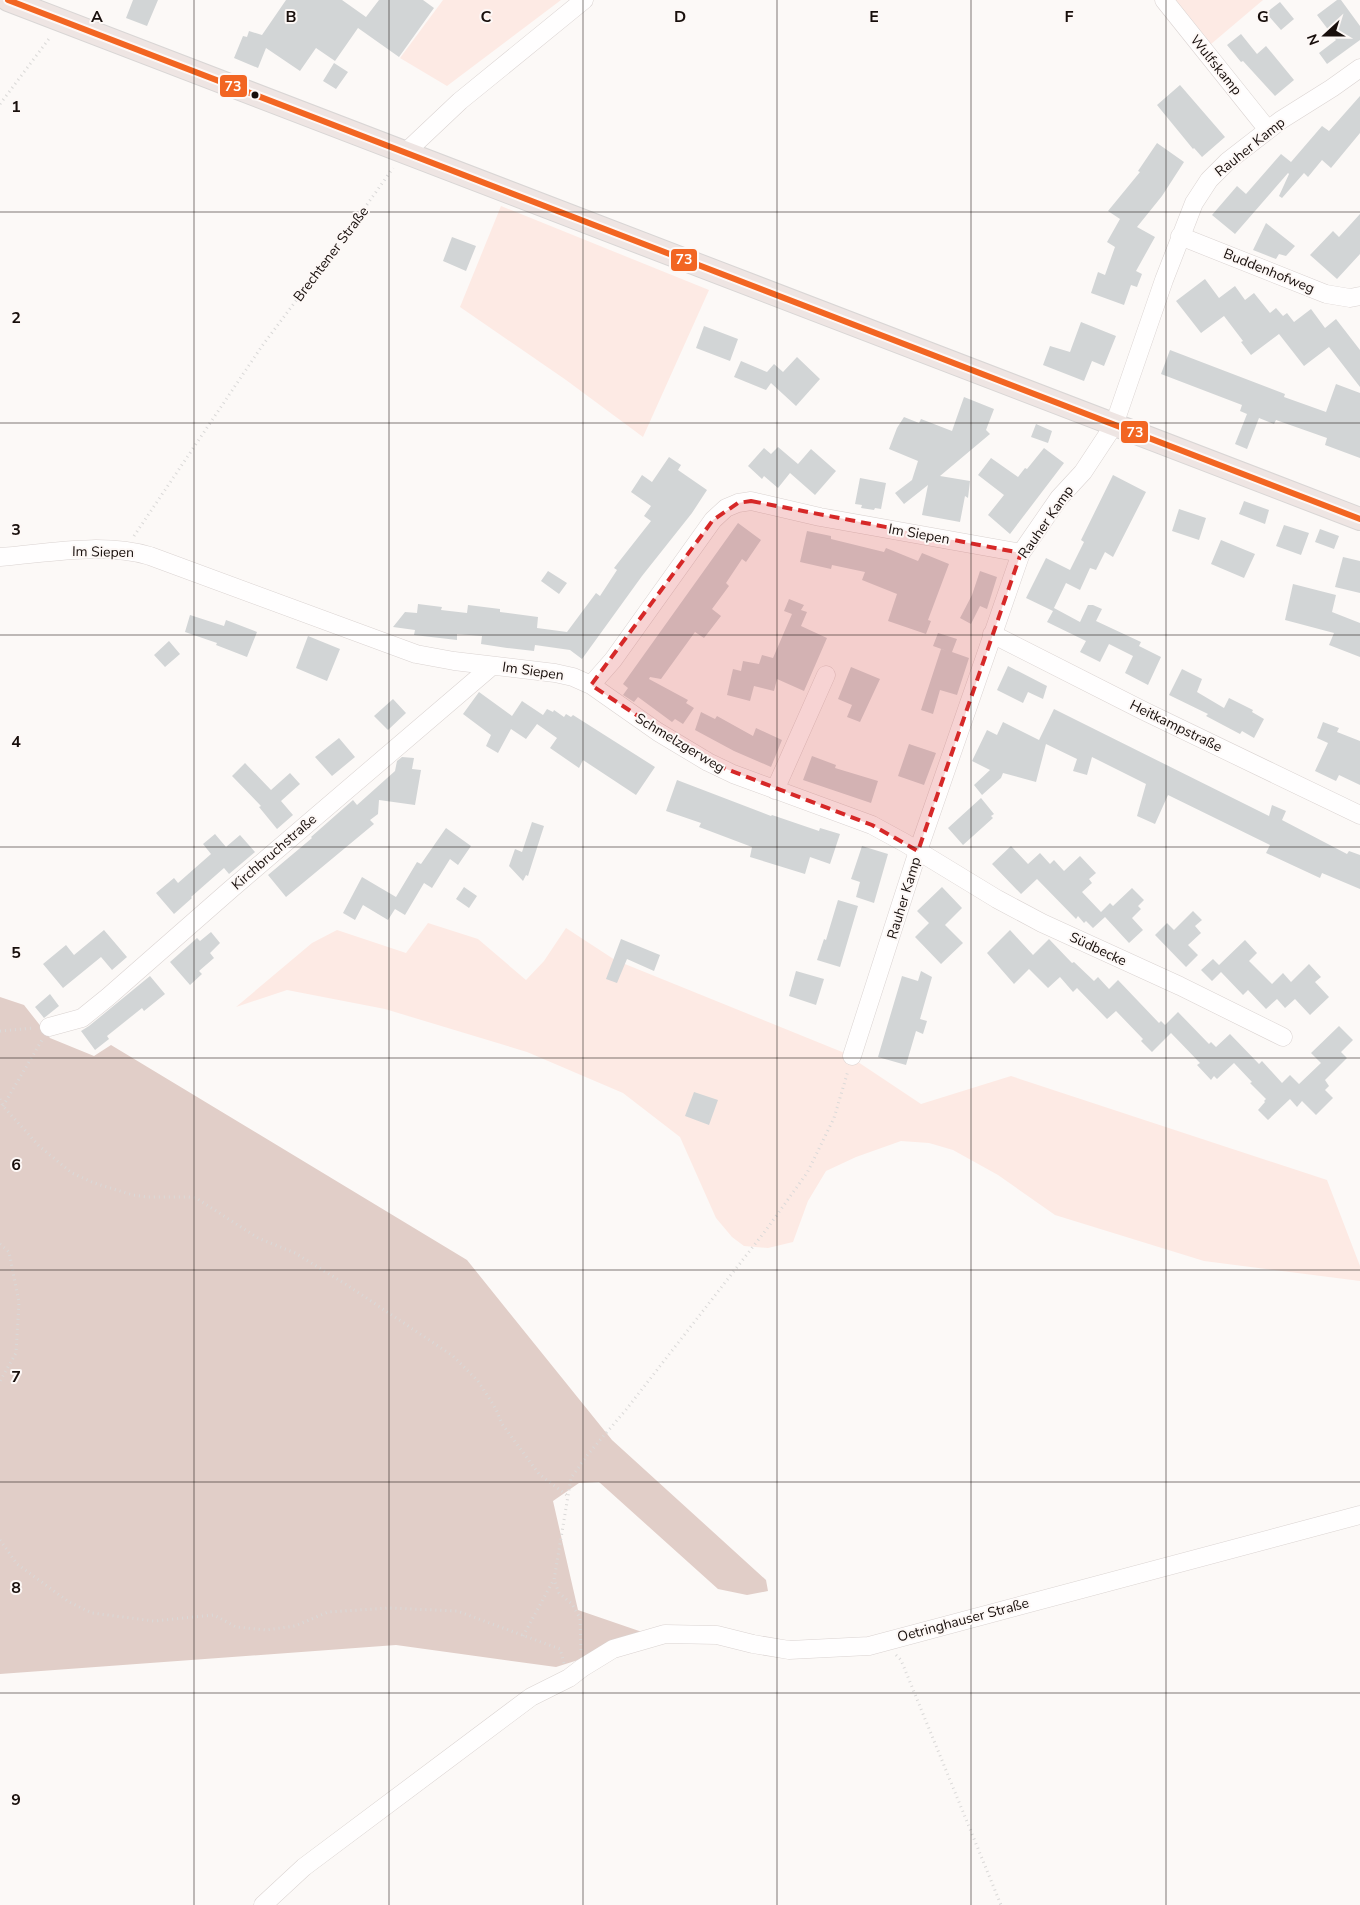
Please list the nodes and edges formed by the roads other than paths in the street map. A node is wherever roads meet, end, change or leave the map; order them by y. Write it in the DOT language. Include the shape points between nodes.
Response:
graph roads {
  1 [pos="8,0"];
  2 [pos="584,0"];
  3 [pos="1164,0"];
  4 [pos="1360,68"];
  5 [pos="1268,130"];
  6 [pos="406,152"];
  7 [pos="1180,236"];
  8 [pos="1360,296"];
  9 [pos="1114,425"];
  10 [pos="1360,519"];
  11 [pos="1021,552"];
  12 [pos="0,557"];
  13 [pos="992,634"];
  14 [pos="492,666"];
  15 [pos="826,676"];
  16 [pos="591,685"];
  17 [pos="775,790"];
  18 [pos="1360,815"];
  19 [pos="918,851"];
  20 [pos="49,1027"];
  21 [pos="1282,1037"];
  22 [pos="852,1056"];
  23 [pos="1360,1515"];
  24 [pos="263,1905"];
  1 -- 6 [label="main road"];
  2 -- 6 [label="street" via="460,101"];
  3 -- 5 [label="street, Wulfskamp"];
  4 -- 5 [label="street, Rauher Kamp"];
  5 -- 7 [label="street, Rauher Kamp" via="1209,180 1194,203"];
  6 -- 9 [label="main road"];
  7 -- 8 [label="street, Buddenhofweg" via="1326,294 1350,298"];
  7 -- 9 [label="street, Rauher Kamp"];
  9 -- 10 [label="main road"];
  9 -- 11 [label="street, Rauher Kamp" via="1083,472 1059,498"];
  11 -- 13 [label="street, Rauher Kamp"];
  11 -- 16 [label="street, Im Siepen" via="820,517 750,501 738,502 713,520 613,660"];
  12 -- 14 [label="street, Im Siepen" via="126,550 416,654"];
  13 -- 18 [label="street, Heitkampstraße"];
  13 -- 19 [label="street, Rauher Kamp"];
  14 -- 16 [label="street, Im Siepen" via="555,673"];
  14 -- 20 [label="street, Kirchbruchstraße" via="108,997 82,1018"];
  15 -- 17 [label="street"];
  16 -- 17 [label="street, Schmelzgerweg" via="708,762"];
  17 -- 19 [label="street, Schmelzgerweg" via="872,825"];
  19 -- 21 [label="street, Südbecke" via="1042,923"];
  19 -- 22 [label="street, Rauher Kamp"];
  23 -- 24 [label="street, Oetringhauser Straße" via="869,1646 789,1650 717,1634 665,1634 613,1649 531,1697 304,1867"];
}
